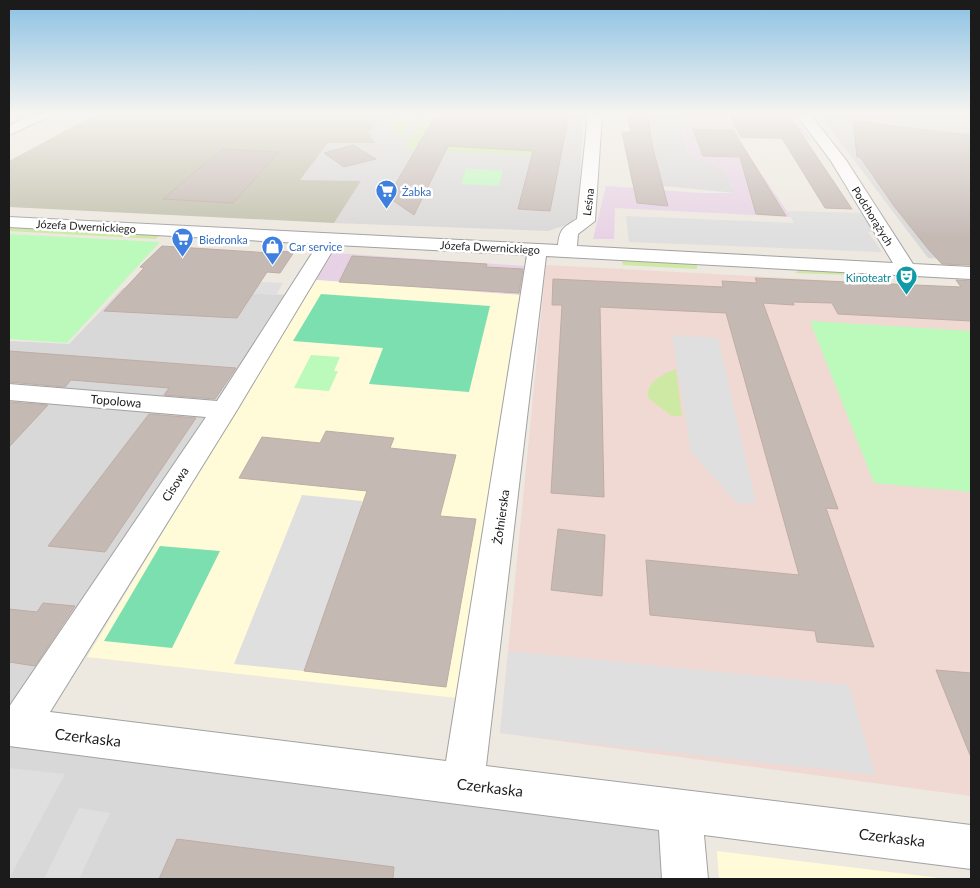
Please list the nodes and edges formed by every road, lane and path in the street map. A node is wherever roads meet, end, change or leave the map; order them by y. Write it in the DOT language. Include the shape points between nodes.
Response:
graph roads {
  1 [pos="593,155"];
  2 [pos="835,155"];
  3 [pos="9,222"];
  4 [pos="330,239"];
  5 [pos="537,250"];
  6 [pos="567,252"];
  7 [pos="907,270"];
  8 [pos="971,273"];
  9 [pos="9,392"];
  10 [pos="224,410"];
  11 [pos="13,727"];
  12 [pos="463,784"];
  13 [pos="680,810"];
  14 [pos="971,847"];
  15 [pos="685,879"];
  1 -- 6 [label="street, Leśna" via="586,221 569,232"];
  2 -- 7 [label="street, Podchorążych"];
  3 -- 4 [label="street, Józefa Dwernickiego"];
  4 -- 5 [label="street, Józefa Dwernickiego"];
  4 -- 10 [label="street, Cisowa"];
  5 -- 6 [label="street, Józefa Dwernickiego"];
  5 -- 12 [label="street, Żołnierska"];
  6 -- 7 [label="street, Józefa Dwernickiego"];
  7 -- 8 [label="street, Józefa Dwernickiego"];
  9 -- 10 [label="street, Topolowa"];
  10 -- 11 [label="street, Cisowa"];
  11 -- 12 [label="street, Czerkaska"];
  12 -- 13 [label="street, Czerkaska"];
  13 -- 14 [label="street, Czerkaska"];
  13 -- 15 [label="street"];
}
